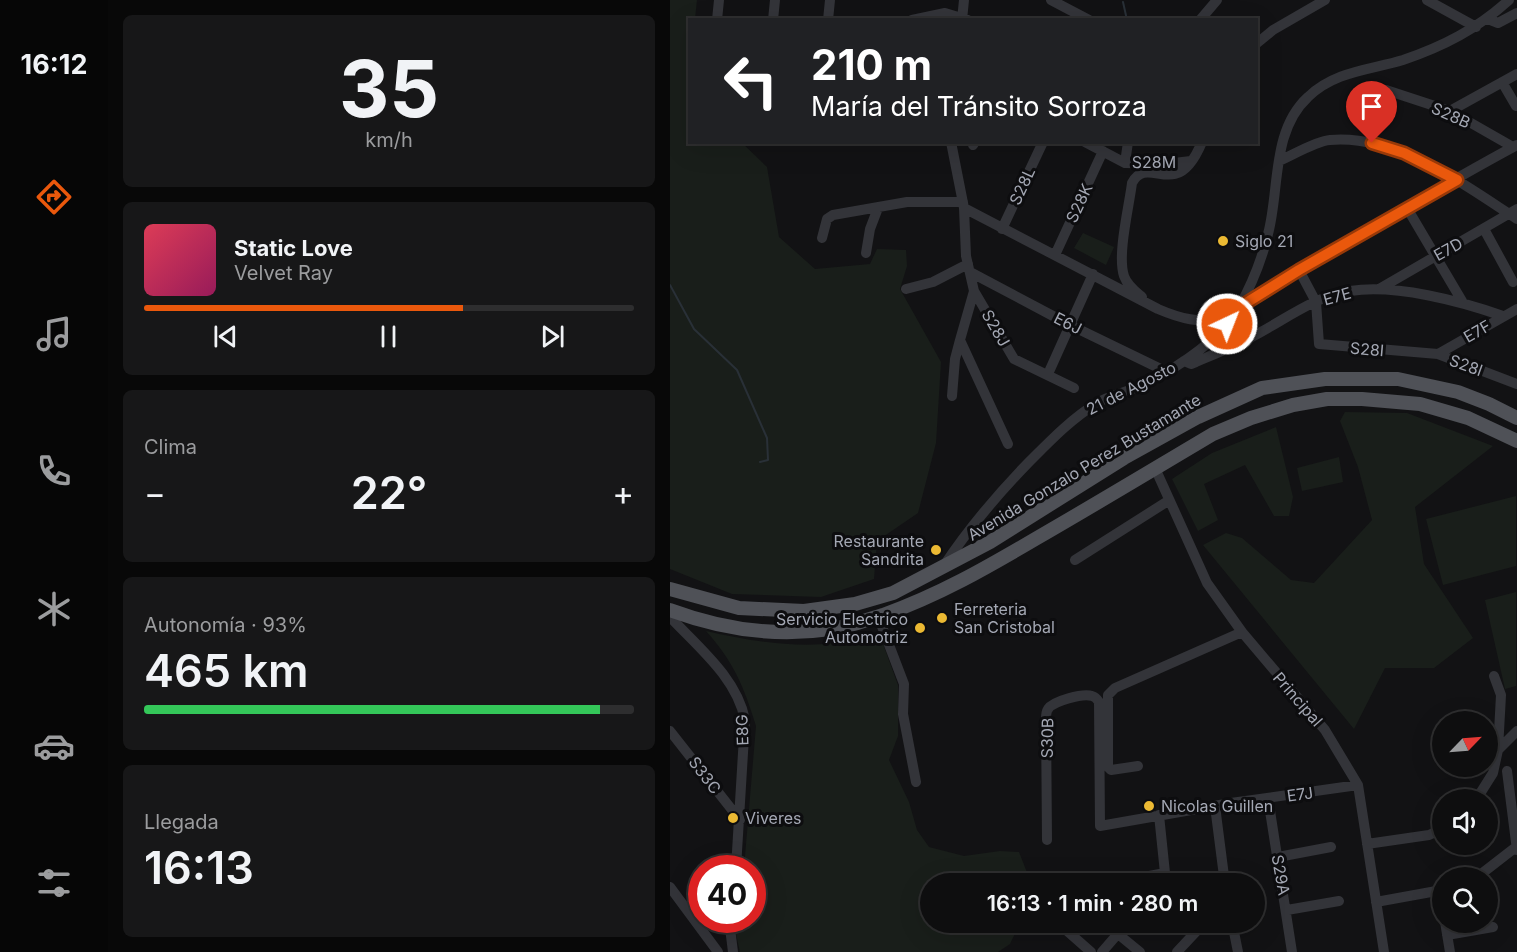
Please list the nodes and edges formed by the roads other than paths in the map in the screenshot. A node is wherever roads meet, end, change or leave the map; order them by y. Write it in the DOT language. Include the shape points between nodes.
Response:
graph roads {
  1 [pos="720,0"];
  2 [pos="775,0"];
  3 [pos="830,0"];
  4 [pos="964,0"];
  5 [pos="1051,0"];
  6 [pos="1217,0"];
  7 [pos="1326,0"];
  8 [pos="1427,0"];
  9 [pos="1509,0"];
  10 [pos="1516,13"];
  11 [pos="717,18"];
  12 [pos="773,18"];
  13 [pos="828,18"];
  14 [pos="921,18"];
  15 [pos="961,18"];
  16 [pos="964,18"];
  17 [pos="1085,18"];
  18 [pos="1202,18"];
  19 [pos="1488,19"];
  20 [pos="1476,27"];
  21 [pos="1258,42"];
  22 [pos="1516,74"];
  23 [pos="1502,82"];
  24 [pos="1386,90"];
  25 [pos="1516,106"];
  26 [pos="1450,111"];
  27 [pos="951,144"];
  28 [pos="1042,144"];
  29 [pos="1089,144"];
  30 [pos="1128,144"];
  31 [pos="1201,144"];
  32 [pos="1515,146"];
  33 [pos="1103,151"];
  34 [pos="1191,161"];
  35 [pos="1279,161"];
  36 [pos="1125,163"];
  37 [pos="1457,180"];
  38 [pos="964,205"];
  39 [pos="878,208"];
  40 [pos="1407,208"];
  41 [pos="1514,214"];
  42 [pos="1002,229"];
  43 [pos="1484,229"];
  44 [pos="822,238"];
  45 [pos="866,253"];
  46 [pos="1055,255"];
  47 [pos="1436,256"];
  48 [pos="969,268"];
  49 [pos="1299,270"];
  50 [pos="1093,274"];
  51 [pos="1513,282"];
  52 [pos="906,289"];
  53 [pos="1380,289"];
  54 [pos="974,291"];
  55 [pos="1462,301"];
  56 [pos="1316,302"];
  57 [pos="1238,308"];
  58 [pos="1158,309"];
  59 [pos="1516,309"];
  60 [pos="1503,316"];
  61 [pos="1070,325"];
  62 [pos="960,340"];
  63 [pos="1414,353"];
  64 [pos="1438,354"];
  65 [pos="1184,361"];
  66 [pos="1167,372"];
  67 [pos="1048,374"];
  68 [pos="1515,381"];
  69 [pos="1074,388"];
  70 [pos="952,396"];
  71 [pos="1516,418"];
  72 [pos="1516,441"];
  73 [pos="1008,444"];
  74 [pos="1155,468"];
  75 [pos="1168,501"];
  76 [pos="1075,560"];
  77 [pos="942,568"];
  78 [pos="670,589"];
  79 [pos="670,610"];
  80 [pos="878,616"];
  81 [pos="670,617"];
  82 [pos="1242,632"];
  83 [pos="1494,675"];
  84 [pos="670,731"];
  85 [pos="1516,731"];
  86 [pos="1498,750"];
  87 [pos="1138,766"];
  88 [pos="1512,770"];
  89 [pos="916,782"];
  90 [pos="1358,785"];
  91 [pos="1268,798"];
  92 [pos="1215,806"];
  93 [pos="1159,815"];
  94 [pos="740,820"];
  95 [pos="1100,826"];
  96 [pos="1432,834"];
  97 [pos="1047,840"];
  98 [pos="1367,844"];
  99 [pos="1331,847"];
  100 [pos="1516,848"];
  101 [pos="737,855"];
  102 [pos="1278,856"];
  103 [pos="1491,867"];
  104 [pos="1163,873"];
  105 [pos="1224,873"];
  106 [pos="670,887"];
  107 [pos="1432,892"];
  108 [pos="1339,902"];
  109 [pos="1376,902"];
  110 [pos="1287,910"];
  111 [pos="731,933"];
  112 [pos="1069,933"];
  113 [pos="1195,933"];
  114 [pos="1234,933"];
  115 [pos="1454,933"];
  116 [pos="1118,934"];
  117 [pos="1447,934"];
  118 [pos="718,952"];
  119 [pos="733,952"];
  120 [pos="1091,952"];
  121 [pos="1102,952"];
  122 [pos="1140,952"];
  123 [pos="1177,952"];
  124 [pos="1238,952"];
  125 [pos="1292,952"];
  126 [pos="1384,952"];
  127 [pos="1450,952"];
  1 -- 11 [label="street"];
  2 -- 12 [label="street"];
  3 -- 13 [label="street"];
  4 -- 16 [label="street"];
  5 -- 17 [label="street"];
  6 -- 18 [label="street"];
  7 -- 21 [label="street"];
  8 -- 20 [label="street"];
  9 -- 19 [label="street, 21 de Agosto"];
  10 -- 19 [label="street" via="1498,23"];
  14 -- 15 [label="street" via="945,13"];
  19 -- 20 [label="street, 21 de Agosto"];
  20 -- 35 [label="street, 21 de Agosto" via="1440,46 1344,75 1319,88 1308,96 1291,120"];
  22 -- 23 [label="street"];
  23 -- 25 [label="street"];
  23 -- 26 [label="street"];
  24 -- 26 [label="street, S28B"];
  26 -- 32 [label="street, S28B"];
  27 -- 38 [label="street"];
  28 -- 42 [label="street, S28L"];
  29 -- 33 [label="street, S28M"];
  30 -- 36 [label="street"];
  31 -- 34 [label="street"];
  32 -- 37 [label="street"];
  33 -- 36 [label="street, S28M"];
  33 -- 46 [label="street, S28K"];
  34 -- 36 [label="street, S28M"];
  34 -- 58 [label="street" via="1173,175 1145,172 1132,183 1122,267 1127,283"];
  35 -- 37 [label="street" via="1327,140 1350,140 1404,153"];
  35 -- 57 [label="street, 21 de Agosto" via="1268,234"];
  37 -- 40 [label="street"];
  37 -- 41 [label="street"];
  38 -- 39 [label="street" via="907,202"];
  38 -- 42 [label="street"];
  38 -- 48 [label="street"];
  39 -- 44 [label="street" via="833,215 827,219"];
  39 -- 45 [label="street"];
  40 -- 47 [label="street"];
  40 -- 49 [label="street"];
  41 -- 43 [label="street, E7D"];
  42 -- 46 [label="street"];
  43 -- 47 [label="street, E7D"];
  43 -- 51 [label="street"];
  46 -- 50 [label="street"];
  47 -- 53 [label="street, E7D"];
  47 -- 55 [label="street"];
  48 -- 52 [label="street"];
  48 -- 54 [label="street"];
  48 -- 61 [label="street, E6J"];
  49 -- 56 [label="street"];
  49 -- 57 [label="street"];
  50 -- 58 [label="street"];
  50 -- 61 [label="street"];
  53 -- 55 [label="street, E7E"];
  53 -- 56 [label="street, E7E" via="1349,291"];
  54 -- 62 [label="street"];
  54 -- 67 [label="street, S28J" via="1014,359"];
  55 -- 60 [label="street, E7E"];
  56 -- 63 [label="street, S28I" via="1319,344"];
  56 -- 65 [label="street, E7E" via="1196,362"];
  57 -- 58 [label="street" via="1223,316 1200,320"];
  57 -- 65 [label="street, 21 de Agosto" via="1214,337"];
  59 -- 60 [label="street, E7F"];
  60 -- 64 [label="street, E7F"];
  61 -- 66 [label="street, E6J"];
  61 -- 67 [label="street"];
  62 -- 70 [label="street"];
  62 -- 73 [label="street"];
  63 -- 64 [label="street, S28l"];
  64 -- 68 [label="street, S28l"];
  65 -- 66 [label="street, 21 de Agosto"];
  66 -- 77 [label="street, 21 de Agosto" via="1099,401 1074,419 988,506"];
  67 -- 69 [label="street"];
  71 -- 77 [label="main road, Avenida Gonzalo Perez Bustamante" via="1458,392 1398,379 1325,379 1262,388 1198,417 1124,458"];
  72 -- 74 [label="main road" via="1468,418 1420,404 1327,399 1251,418 1213,434"];
  74 -- 75 [label="street, Principal"];
  74 -- 80 [label="main road" via="961,582"];
  75 -- 76 [label="street"];
  75 -- 82 [label="street, Principal" via="1207,583"];
  77 -- 78 [label="main road, Avenida Gonzalo Perez Bustamante" via="893,593 829,609 739,608"];
  79 -- 80 [label="main road" via="736,629 796,632 832,629"];
  80 -- 89 [label="street" via="904,684 903,714"];
  81 -- 94 [label="street, E8G" via="725,677 743,709"];
  82 -- 87 [label="street" via="1108,694 1108,767 1111,770"];
  82 -- 90 [label="street, Principal" via="1325,730"];
  83 -- 86 [label="street" via="1501,695"];
  84 -- 94 [label="street, S33C"];
  85 -- 86 [label="street"];
  88 -- 100 [label="street"];
  90 -- 91 [label="street, E7J"];
  90 -- 98 [label="street, Principal"];
  91 -- 92 [label="street, E7J"];
  91 -- 102 [label="street, S29A"];
  92 -- 93 [label="street, E7J"];
  92 -- 105 [label="street"];
  93 -- 95 [label="street, E7J"];
  93 -- 104 [label="street"];
  94 -- 101 [label="street, E8G"];
  95 -- 97 [label="street, S30B" via="1099,702 1091,695 1067,699 1048,709"];
  96 -- 98 [label="street"];
  98 -- 109 [label="street, Principal"];
  99 -- 102 [label="street"];
  100 -- 103 [label="street"];
  102 -- 110 [label="street, S29A"];
  106 -- 118 [label="street"];
  107 -- 109 [label="street"];
  108 -- 110 [label="street"];
  109 -- 126 [label="street, Principal"];
  110 -- 125 [label="street, S29A"];
  111 -- 119 [label="street"];
  112 -- 120 [label="street"];
  113 -- 123 [label="street"];
  114 -- 124 [label="street"];
  115 -- 117 [label="street"];
  116 -- 121 [label="street"];
  116 -- 122 [label="street"];
  117 -- 127 [label="street"];
}
